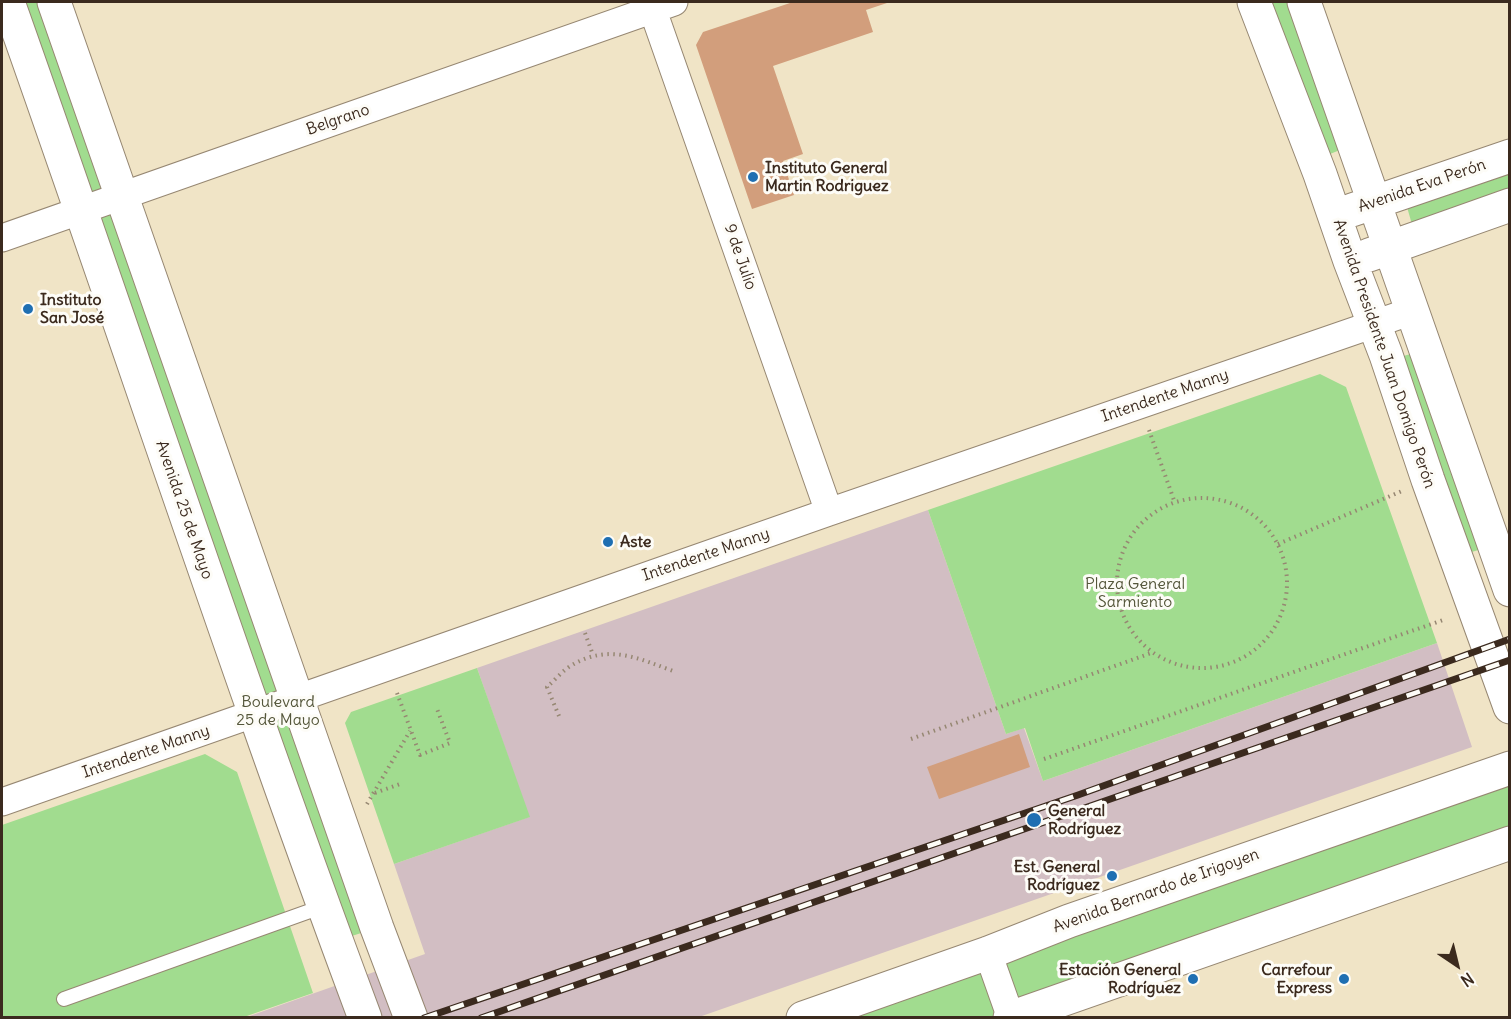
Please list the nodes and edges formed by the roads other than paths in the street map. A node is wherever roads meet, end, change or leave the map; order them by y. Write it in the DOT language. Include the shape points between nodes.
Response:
graph roads {
  1 [pos="8,2"];
  2 [pos="54,2"];
  3 [pos="1254,2"];
  4 [pos="1304,2"];
  5 [pos="659,4"];
  6 [pos="1509,156"];
  7 [pos="123,195"];
  8 [pos="1374,204"];
  9 [pos="1509,205"];
  10 [pos="82,210"];
  11 [pos="1335,214"];
  12 [pos="2,238"];
  13 [pos="1389,247"];
  14 [pos="1350,261"];
  15 [pos="1412,311"];
  16 [pos="1373,323"];
  17 [pos="829,512"];
  18 [pos="1509,591"];
  19 [pos="1474,606"];
  20 [pos="298,699"];
  21 [pos="1509,707"];
  22 [pos="254,714"];
  23 [pos="1509,768"];
  24 [pos="2,802"];
  25 [pos="1509,843"];
  26 [pos="324,906"];
  27 [pos="988,953"];
  28 [pos="64,999"];
  29 [pos="365,1017"];
  30 [pos="411,1017"];
  31 [pos="803,1017"];
  32 [pos="1011,1017"];
  1 -- 10 [label="main road, Avenida 25 de Mayo"];
  2 -- 7 [label="main road"];
  3 -- 11 [label="main road, Avenida Presidente Juan Domigo Perón"];
  4 -- 8 [label="main road"];
  5 -- 7 [label="street, Belgrano"];
  5 -- 17 [label="street, 9 de Julio"];
  6 -- 8 [label="main road, Avenida Eva Perón"];
  7 -- 10 [label="street, Belgrano"];
  7 -- 20 [label="main road"];
  8 -- 11 [label="main road, Avenida Eva Perón"];
  8 -- 13 [label="main road"];
  9 -- 13 [label="main road"];
  10 -- 12 [label="street, Belgrano"];
  10 -- 22 [label="main road, Avenida 25 de Mayo"];
  11 -- 14 [label="main road, Avenida Presidente Juan Domigo Perón"];
  13 -- 14 [label="main road"];
  13 -- 15 [label="main road"];
  14 -- 16 [label="main road, Avenida Presidente Juan Domigo Perón"];
  15 -- 16 [label="street, Intendente Manny"];
  15 -- 18 [label="main road"];
  16 -- 17 [label="street, Intendente Manny"];
  16 -- 19 [label="main road, Avenida Presidente Juan Domigo Perón"];
  17 -- 20 [label="street, Intendente Manny"];
  18 -- 19 [label="street"];
  19 -- 21 [label="main road, Avenida Presidente Juan Domigo Perón"];
  20 -- 22 [label="street, Intendente Manny"];
  20 -- 30 [label="main road"];
  22 -- 24 [label="street, Intendente Manny"];
  22 -- 26 [label="main road, Avenida 25 de Mayo"];
  23 -- 27 [label="main road, Avenida Bernardo de Irigoyen"];
  25 -- 32 [label="main road"];
  26 -- 28 [label="lane"];
  26 -- 29 [label="main road, Avenida 25 de Mayo"];
  27 -- 31 [label="main road, Avenida Bernardo de Irigoyen"];
  27 -- 32 [label="street"];
}
